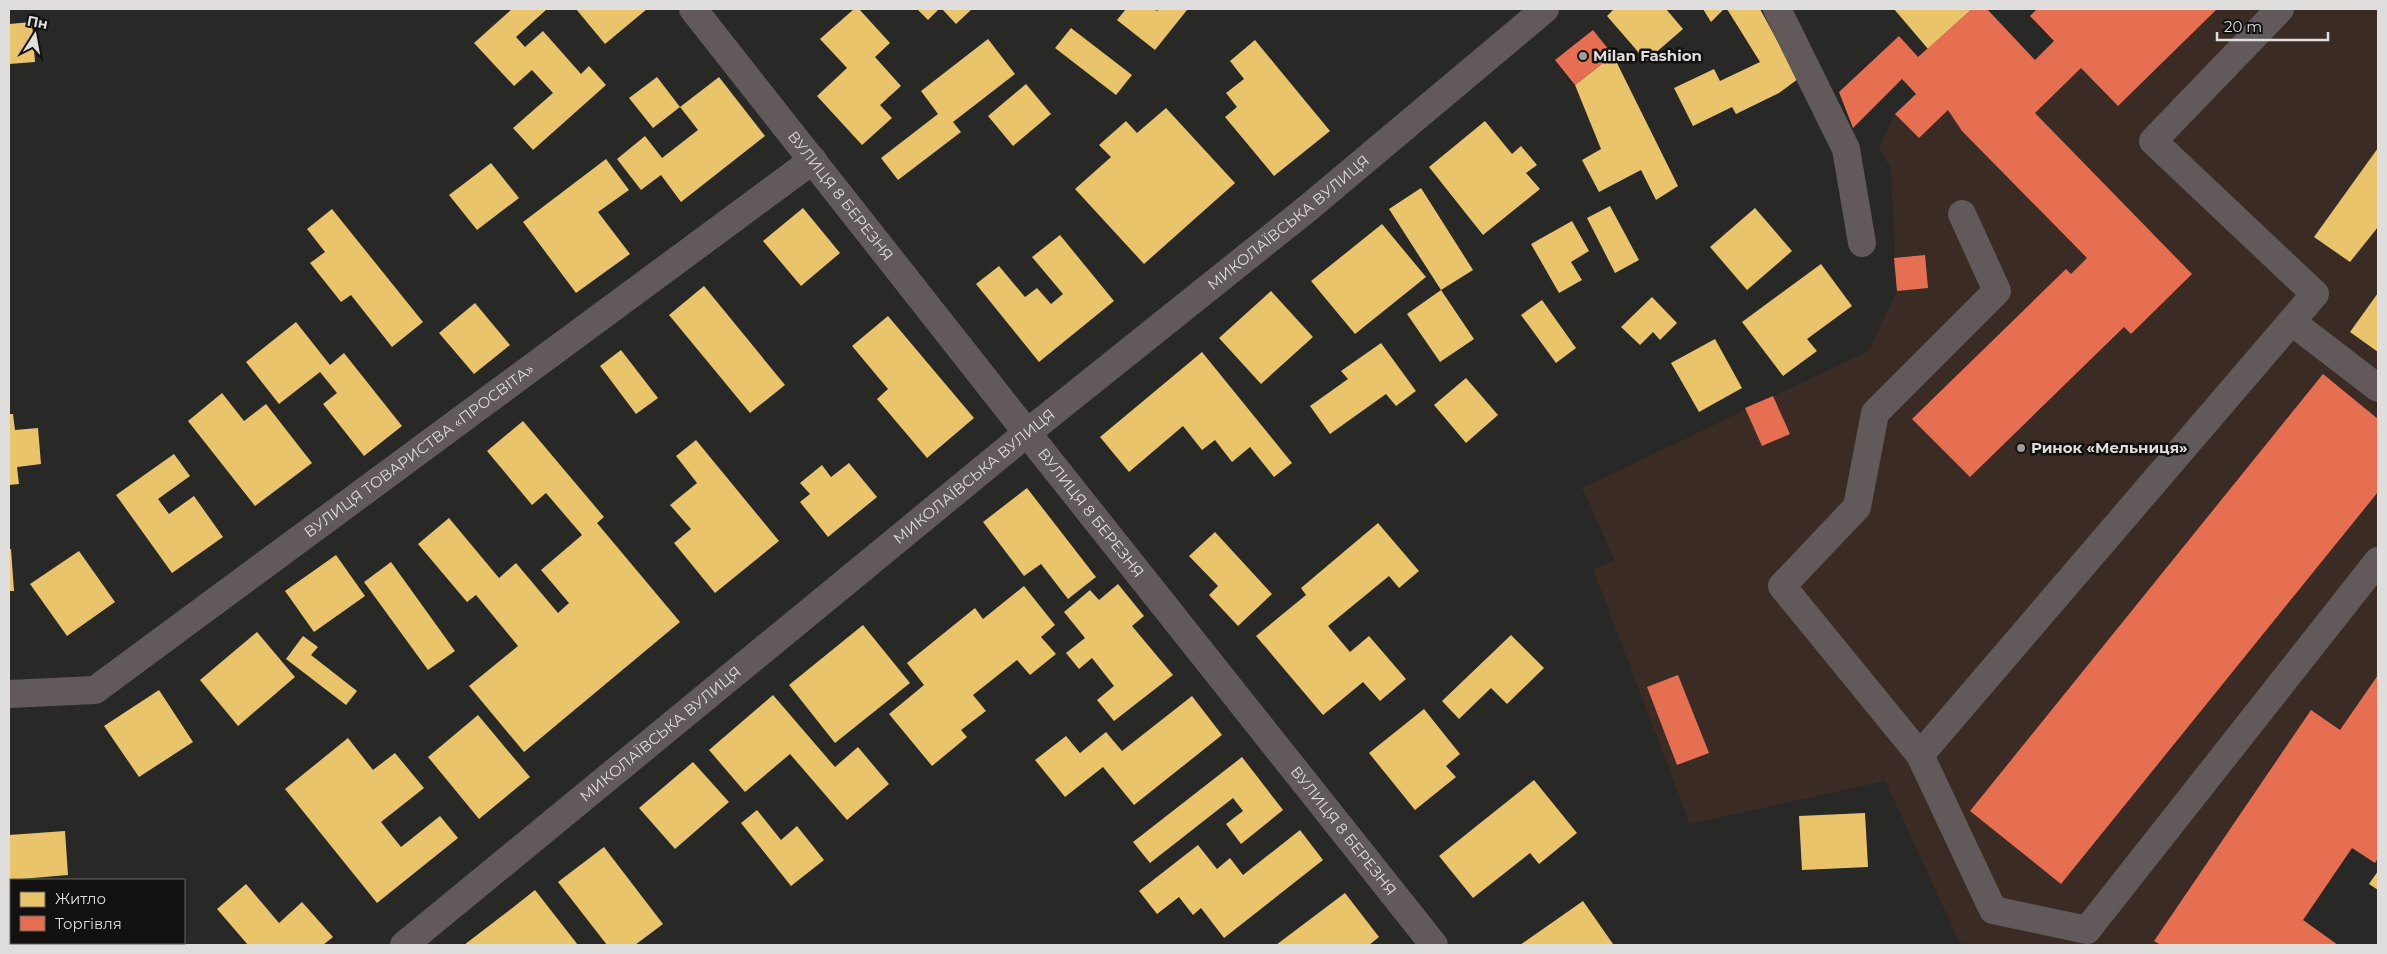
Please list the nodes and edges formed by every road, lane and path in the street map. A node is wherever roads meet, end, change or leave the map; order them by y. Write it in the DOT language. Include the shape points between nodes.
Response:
graph roads {
  1 [pos="693,9"];
  2 [pos="1545,9"];
  3 [pos="1777,9"];
  4 [pos="2280,9"];
  5 [pos="813,160"];
  6 [pos="1962,214"];
  7 [pos="1862,244"];
  8 [pos="2292,322"];
  9 [pos="2378,388"];
  10 [pos="1027,433"];
  11 [pos="2378,561"];
  12 [pos="9,694"];
  13 [pos="1920,755"];
  14 [pos="404,945"];
  15 [pos="1434,945"];
  1 -- 5 [label="street, ВУЛИЦЯ 8 БЕРЕЗНЯ"];
  2 -- 10 [label="street, МИКОЛАЇВСЬКА ВУЛИЦЯ" via="1308,208"];
  3 -- 7 [label="street" via="1846,149"];
  4 -- 8 [label="street" via="2153,141 2315,294"];
  5 -- 10 [label="street, ВУЛИЦЯ 8 БЕРЕЗНЯ"];
  5 -- 12 [label="street, ВУЛИЦЯ ТОВАРИСТВА «ПРОСВІТА»" via="95,690"];
  6 -- 13 [label="street" via="1997,291 1875,413 1857,507 1782,586"];
  8 -- 9 [label="street"];
  8 -- 13 [label="street"];
  10 -- 14 [label="street, МИКОЛАЇВСЬКА ВУЛИЦЯ"];
  10 -- 15 [label="street, ВУЛИЦЯ 8 БЕРЕЗНЯ"];
  11 -- 13 [label="street" via="2087,930 1992,910"];
}
